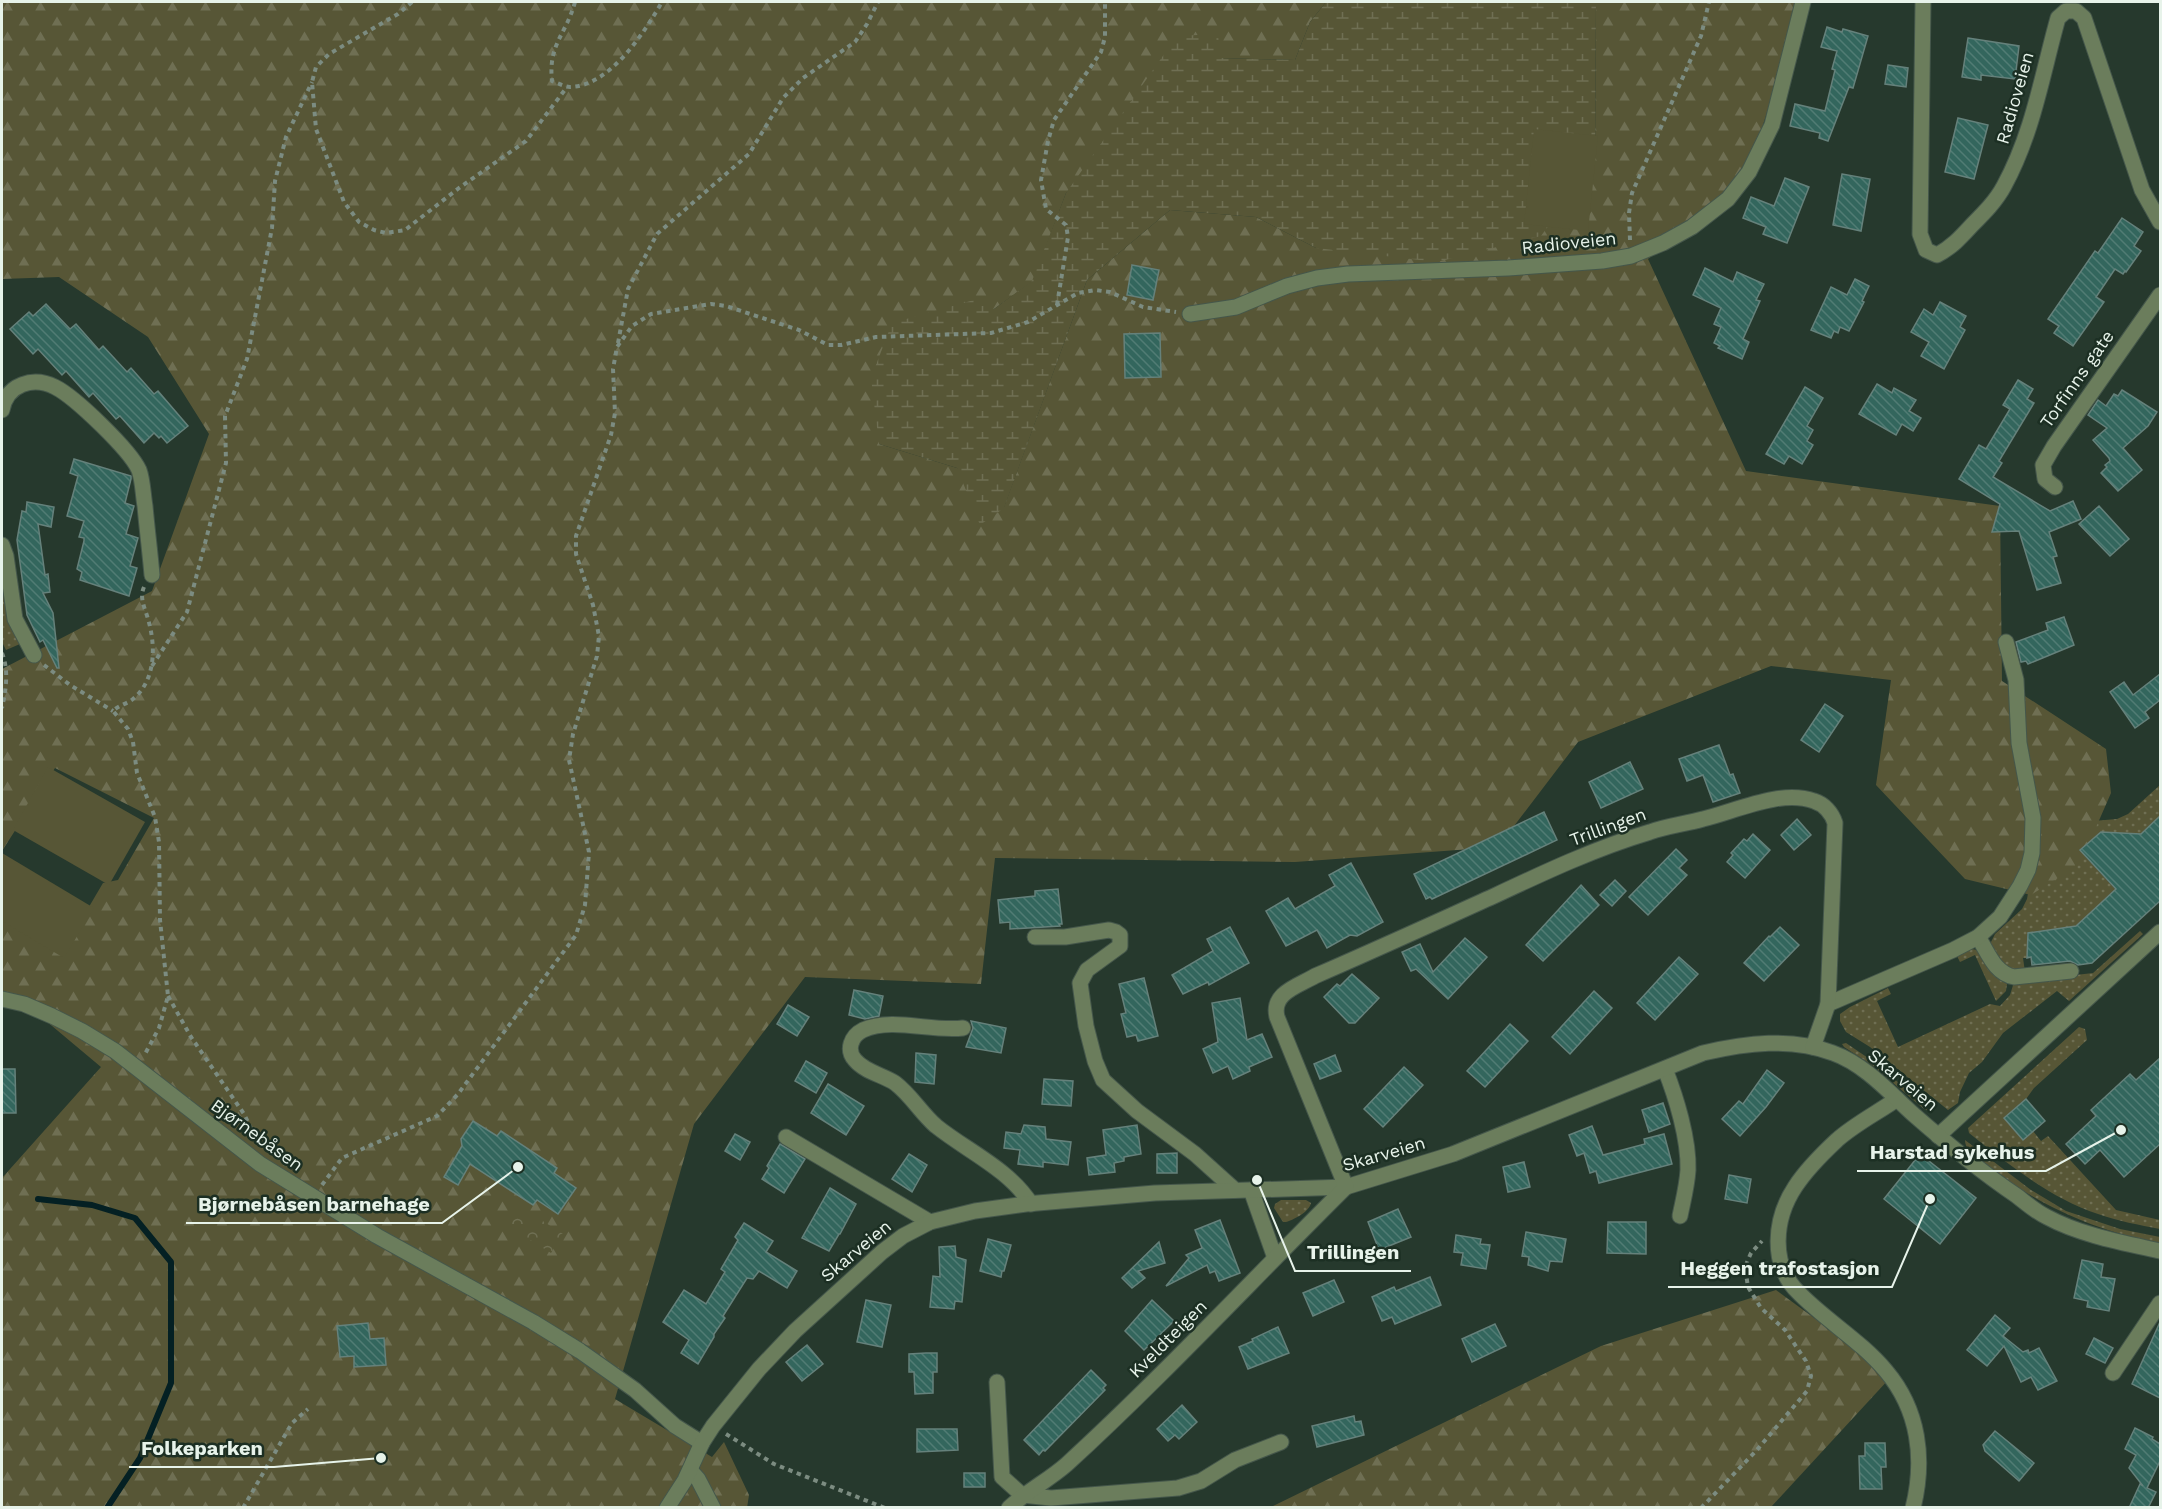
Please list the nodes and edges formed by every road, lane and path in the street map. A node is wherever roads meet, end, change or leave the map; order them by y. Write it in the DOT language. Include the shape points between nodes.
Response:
graph roads {
  1 [pos="412,2"];
  2 [pos="575,2"];
  3 [pos="662,2"];
  4 [pos="878,2"];
  5 [pos="1105,2"];
  6 [pos="1709,2"];
  7 [pos="1803,2"];
  8 [pos="1923,2"];
  9 [pos="312,82"];
  10 [pos="567,87"];
  11 [pos="2160,222"];
  12 [pos="1631,256"];
  13 [pos="2160,295"];
  14 [pos="1057,305"];
  15 [pos="1190,314"];
  16 [pos="617,347"];
  17 [pos="2,410"];
  18 [pos="2055,487"];
  19 [pos="2,545"];
  20 [pos="152,574"];
  21 [pos="2006,642"];
  22 [pos="2,653"];
  23 [pos="34,655"];
  24 [pos="153,666"];
  25 [pos="2,708"];
  26 [pos="113,711"];
  27 [pos="2160,932"];
  28 [pos="1035,937"];
  29 [pos="1978,937"];
  30 [pos="2071,971"];
  31 [pos="168,996"];
  32 [pos="2,999"];
  33 [pos="1828,1004"];
  34 [pos="963,1028"];
  35 [pos="1813,1047"];
  36 [pos="136,1067"];
  37 [pos="1665,1069"];
  38 [pos="1897,1099"];
  39 [pos="1938,1136"];
  40 [pos="786,1137"];
  41 [pos="260,1164"];
  42 [pos="1346,1187"];
  43 [pos="1243,1190"];
  44 [pos="313,1197"];
  45 [pos="1031,1204"];
  46 [pos="1680,1216"];
  47 [pos="1781,1220"];
  48 [pos="930,1222"];
  49 [pos="2160,1251"];
  50 [pos="1275,1258"];
  51 [pos="2160,1303"];
  52 [pos="2113,1374"];
  53 [pos="997,1382"];
  54 [pos="308,1409"];
  55 [pos="713,1426"];
  56 [pos="1281,1442"];
  57 [pos="702,1443"];
  58 [pos="690,1470"];
  59 [pos="1022,1495"];
  60 [pos="243,1508"];
  61 [pos="667,1508"];
  62 [pos="713,1508"];
  63 [pos="885,1508"];
  64 [pos="954,1508"];
  65 [pos="979,1508"];
  66 [pos="1009,1508"];
  67 [pos="1701,1508"];
  68 [pos="1913,1508"];
  1 -- 9 [label="path" via="329,54 316,67"];
  2 -- 10 [label="path" via="550,64 552,81"];
  3 -- 10 [label="path" via="622,60 588,84"];
  4 -- 16 [label="path" via="855,42 803,78 783,98 748,154 657,234 628,289"];
  5 -- 14 [label="path" via="1101,52 1054,120 1041,180 1046,209 1066,225 1068,237"];
  6 -- 12 [label="path" via="1701,36 1632,193"];
  7 -- 12 [label="street, Radioveien" via="1772,125 1749,172 1728,199 1699,222"];
  8 -- 11 [label="street, Radioveien" via="1920,234 1926,250 1937,255 1951,248 2004,186 2033,119 2058,18 2066,11 2076,11 2084,18 2142,190"];
  9 -- 10 [label="path" via="316,129 344,202 359,222 387,233 405,230 526,141"];
  9 -- 24 [label="path" via="286,136 275,181 272,228 247,359 225,416 226,464 187,612"];
  12 -- 15 [label="street, Radioveien" via="1508,268 1317,278 1236,308"];
  13 -- 18 [label="street, Torfinns gate" via="2043,465 2045,479"];
  14 -- 15 [label="path" via="1078,293 1095,290 1110,292 1143,308"];
  14 -- 16 [label="path" via="1028,322 991,333 876,337 828,345 799,330 711,304 651,314 632,326"];
  16 -- 44 [label="path" via="611,435 576,536 576,554 599,636 569,760 589,852 585,905 576,935 458,1094 437,1116 342,1158"];
  17 -- 20 [label="street" via="7,395 18,385 45,383 71,397 122,447 139,471"];
  19 -- 23 [label="street" via="15,619"];
  20 -- 24 [label="path" via="142,590 142,602 149,621"];
  21 -- 29 [label="street" via="2016,680 2019,743 2032,808 2032,853 2012,900"];
  22 -- 25 [label="path" via="7,686"];
  23 -- 26 [label="path" via="70,685"];
  24 -- 26 [label="path" via="142,689"];
  26 -- 31 [label="path" via="128,729 136,773 155,817"];
  27 -- 39 [label="street"];
  28 -- 43 [label="street" via="1109,930 1120,935 1119,946 1087,970 1080,983 1086,1026 1103,1080 1137,1111"];
  29 -- 30 [label="street" via="2006,976"];
  29 -- 33 [label="street"];
  31 -- 36 [label="path" via="159,1028"];
  31 -- 41 [label="path" via="244,1114 260,1150"];
  32 -- 36 [label="street, Bjørnebåsen" via="24,1004 82,1031"];
  33 -- 35 [label="street, Trillingen"];
  33 -- 42 [label="street, Trillingen" via="1835,823 1824,807 1805,799 1773,800 1616,843 1315,976 1279,997 1277,1017"];
  34 -- 45 [label="street" via="864,1029 852,1039 851,1053 863,1066 897,1084 936,1126 1002,1173"];
  35 -- 37 [label="street, Skarveien" via="1778,1042 1737,1045 1703,1053"];
  35 -- 38 [label="street, Skarveien" via="1851,1062"];
  36 -- 41 [label="street, Bjørnebåsen"];
  37 -- 42 [label="street, Skarveien" via="1453,1154"];
  37 -- 46 [label="street" via="1687,1156 1687,1187"];
  38 -- 39 [label="street, Skarveien"];
  38 -- 47 [label="street" via="1838,1139 1815,1162 1794,1188"];
  39 -- 49 [label="street, Skarveien" via="2047,1217 2095,1235"];
  40 -- 48 [label="street"];
  41 -- 44 [label="street, Bjørnebåsen"];
  42 -- 43 [label="street, Skarveien"];
  42 -- 50 [label="street, Kveldteigen"];
  43 -- 45 [label="street, Skarveien"];
  43 -- 50 [label="street"];
  44 -- 57 [label="street, Bjørnebåsen" via="580,1351"];
  45 -- 48 [label="street, Skarveien"];
  47 -- 67 [label="path" via="1751,1252 1746,1267 1748,1287 1806,1361 1811,1376 1807,1391"];
  47 -- 68 [label="street" via="1777,1245 1782,1269 1796,1291 1886,1371 1910,1412 1920,1453"];
  48 -- 55 [label="street, Skarveien" via="882,1252 803,1323"];
  50 -- 59 [label="street, Kveldteigen" via="1064,1467"];
  51 -- 52 [label="street"];
  53 -- 59 [label="street" via="1002,1478"];
  54 -- 60 [label="path" via="292,1423"];
  55 -- 57 [label="street, Skarveien"];
  55 -- 63 [label="path" via="774,1464"];
  56 -- 59 [label="street" via="1178,1488 1065,1498"];
  57 -- 58 [label="street, Skarveien"];
  58 -- 61 [label="street, Skarveien"];
  58 -- 62 [label="street"];
  59 -- 66 [label="street, Kveldteigen"];
  64 -- 65 [label="path"];
}
